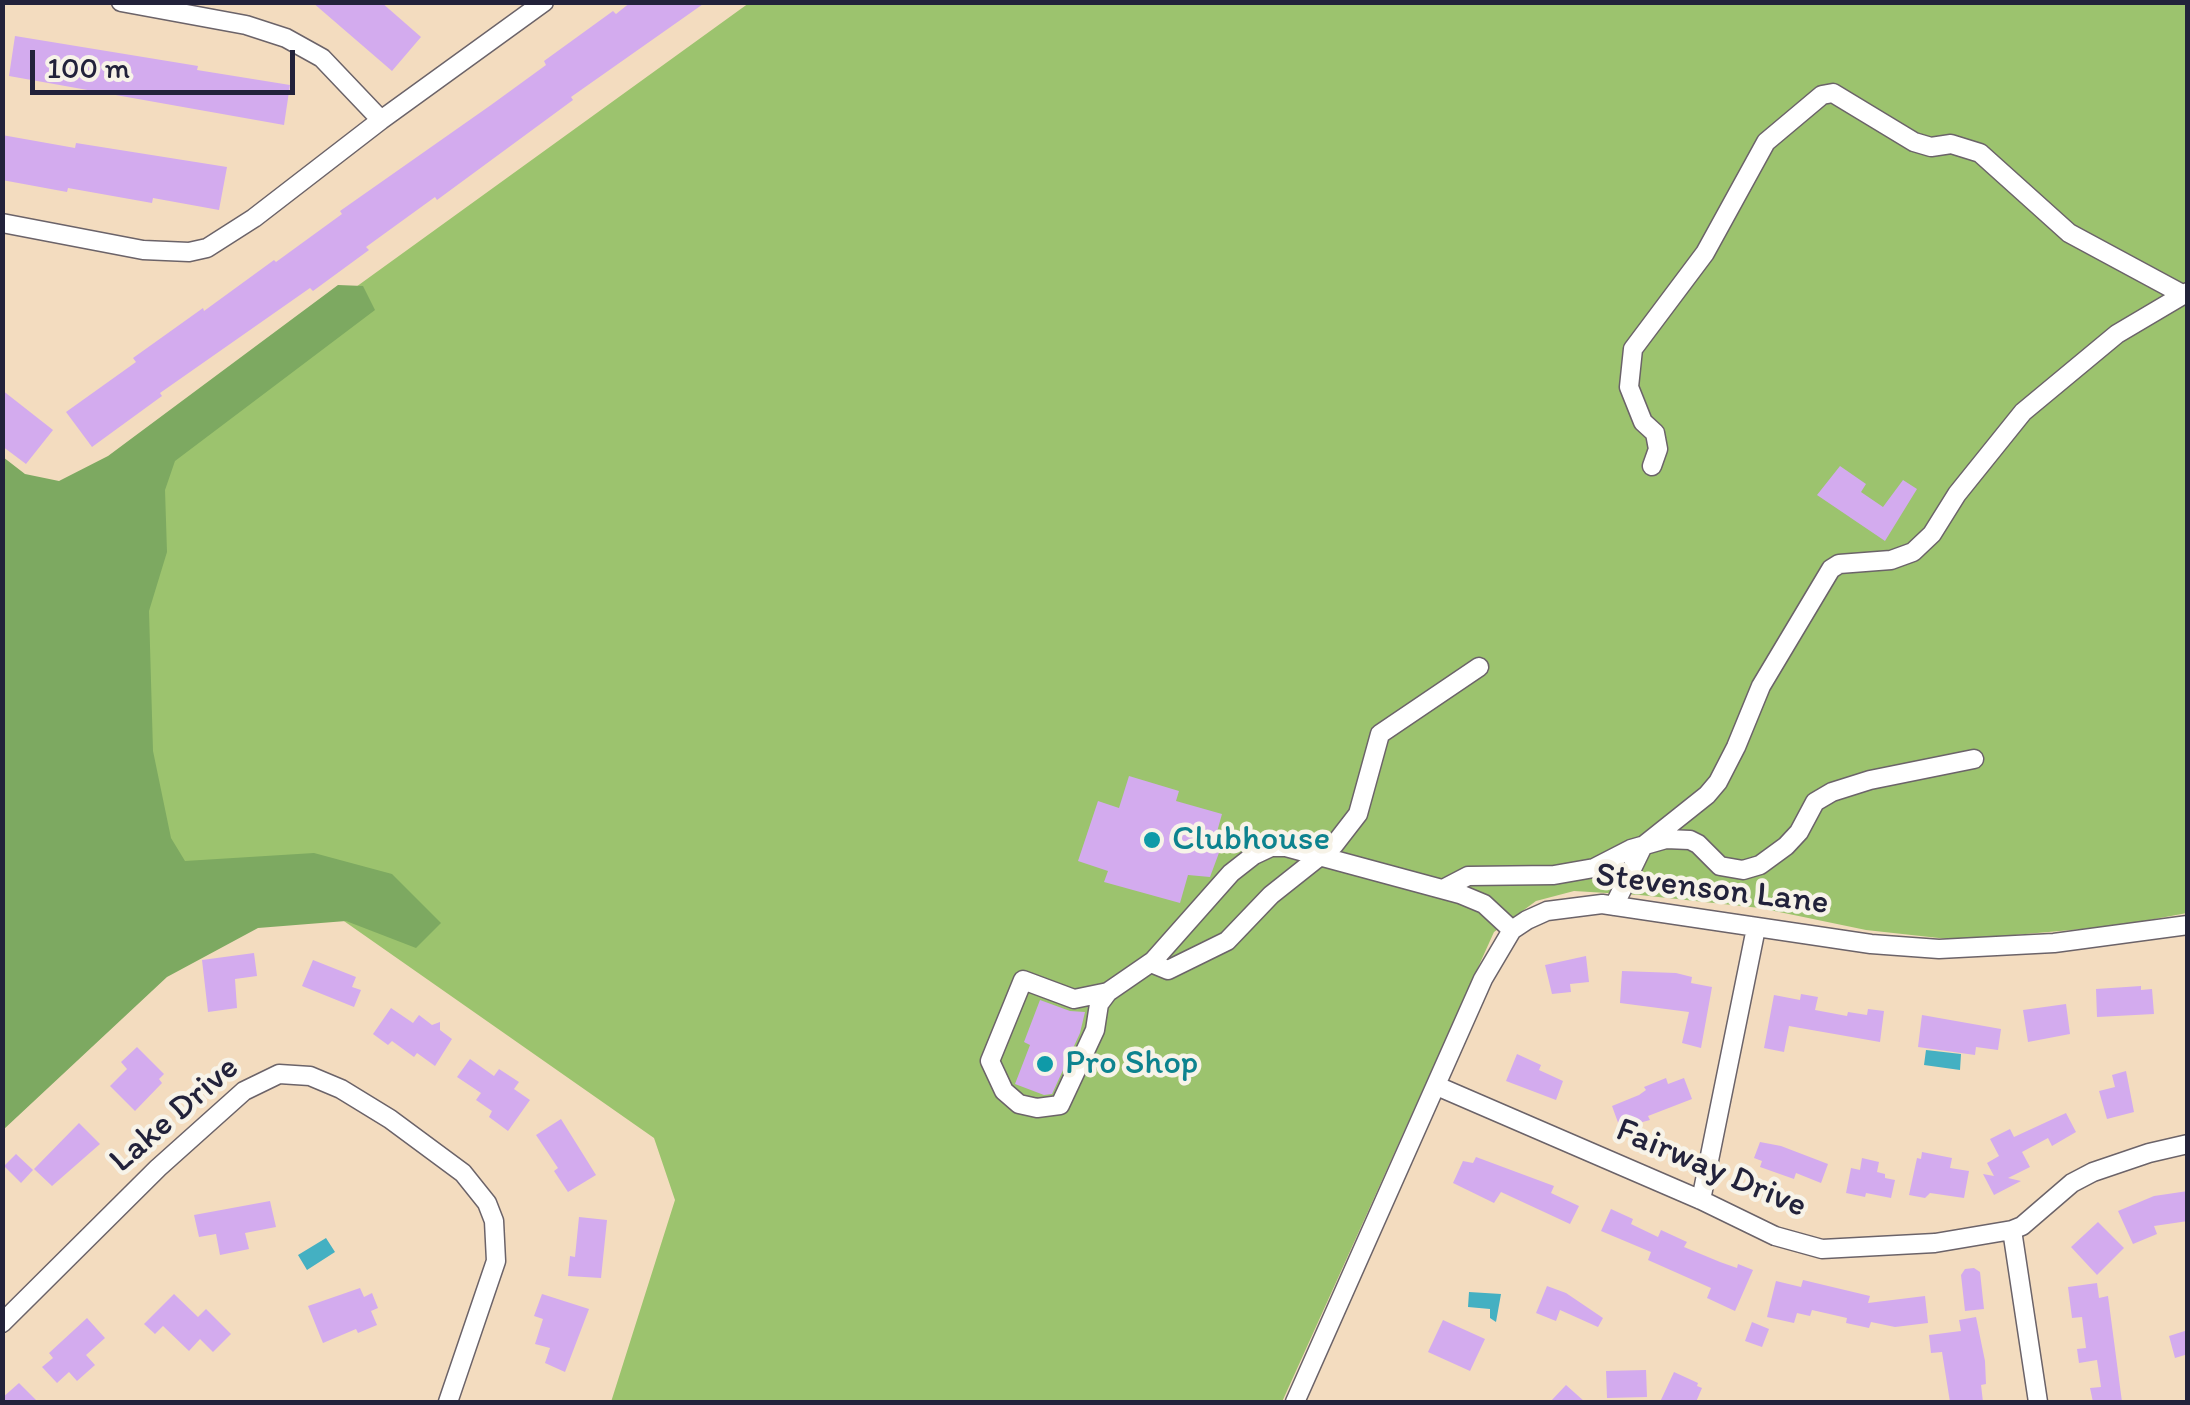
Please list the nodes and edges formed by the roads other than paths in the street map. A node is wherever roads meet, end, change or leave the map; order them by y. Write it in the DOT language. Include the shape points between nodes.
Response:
graph roads {
  1 [pos="122,2"];
  2 [pos="544,2"];
  3 [pos="152,5"];
  4 [pos="213,10"];
  5 [pos="382,120"];
  6 [pos="2,222"];
  7 [pos="2186,294"];
  8 [pos="1652,466"];
  9 [pos="1479,666"];
  10 [pos="1974,758"];
  11 [pos="1643,846"];
  12 [pos="1318,856"];
  13 [pos="1443,890"];
  14 [pos="1614,906"];
  15 [pos="2188,926"];
  16 [pos="1756,928"];
  17 [pos="1512,930"];
  18 [pos="1151,963"];
  19 [pos="1108,992"];
  20 [pos="1437,1086"];
  21 [pos="2188,1144"];
  22 [pos="1701,1200"];
  23 [pos="2012,1230"];
  24 [pos="2,1323"];
  25 [pos="448,1402"];
  26 [pos="1294,1402"];
  27 [pos="2038,1402"];
  1 -- 3 [label="street"];
  2 -- 5 [label="street"];
  3 -- 4 [label="street"];
  4 -- 5 [label="street" via="322,58"];
  5 -- 6 [label="street" via="206,248 143,250"];
  7 -- 8 [label="street" via="2069,233 1980,152 1914,142 1833,93 1822,95 1766,142 1705,253 1634,349 1629,387 1655,434"];
  7 -- 11 [label="street" via="2116,334 2023,412 1913,552 1831,569 1760,686 1718,782"];
  9 -- 12 [label="street" via="1380,734 1358,814"];
  10 -- 11 [label="street" via="1832,792 1815,802 1786,846 1743,870 1720,866 1690,840 1666,838"];
  11 -- 13 [label="street" via="1594,868 1468,876"];
  11 -- 14 [label="street"];
  12 -- 13 [label="street"];
  12 -- 18 [label="street" via="1227,941 1168,970"];
  12 -- 18 [label="street" via="1286,847 1254,854"];
  13 -- 17 [label="street" via="1484,904"];
  14 -- 16 [label="street, Stevenson Lane"];
  14 -- 17 [label="street, Stevenson Lane" via="1546,911"];
  15 -- 16 [label="street, Stevenson Lane" via="1976,949"];
  16 -- 22 [label="street"];
  17 -- 20 [label="street"];
  18 -- 19 [label="street"];
  19 -- 19 [label="street" via="1074,999 1022,980 990,1061 1004,1091 1019,1104 1060,1105"];
  20 -- 22 [label="street, Fairway Drive"];
  20 -- 26 [label="street"];
  21 -- 23 [label="street, Fairway Drive" via="2093,1172"];
  22 -- 23 [label="street, Fairway Drive" via="1791,1243 1822,1249"];
  23 -- 27 [label="street"];
  24 -- 25 [label="street, Lake Drive" via="244,1091 280,1074 310,1076 390,1119 463,1173 487,1203 496,1261"];
}
